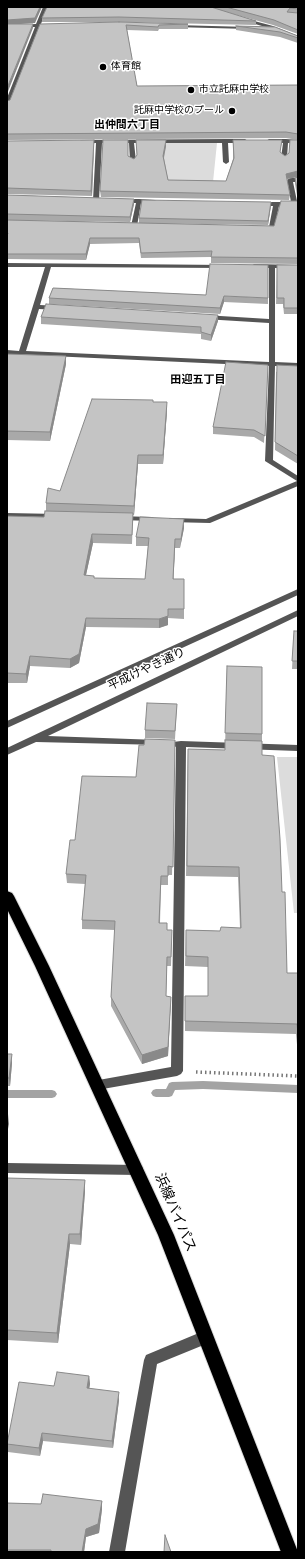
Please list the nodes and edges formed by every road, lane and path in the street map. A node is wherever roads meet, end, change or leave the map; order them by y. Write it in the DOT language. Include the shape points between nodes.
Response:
graph roads {
  1 [pos="45,7"];
  2 [pos="235,17"];
  3 [pos="60,25"];
  4 [pos="7,26"];
  5 [pos="39,26"];
  6 [pos="167,26"];
  7 [pos="275,29"];
  8 [pos="298,38"];
  9 [pos="9,96"];
  10 [pos="7,104"];
  11 [pos="255,141"];
  12 [pos="263,141"];
  13 [pos="286,141"];
  14 [pos="77,142"];
  15 [pos="99,142"];
  16 [pos="131,142"];
  17 [pos="225,142"];
  18 [pos="298,142"];
  19 [pos="284,158"];
  20 [pos="133,161"];
  21 [pos="226,162"];
  22 [pos="298,180"];
  23 [pos="88,199"];
  24 [pos="96,200"];
  25 [pos="103,200"];
  26 [pos="117,200"];
  27 [pos="139,201"];
  28 [pos="161,202"];
  29 [pos="253,204"];
  30 [pos="276,204"];
  31 [pos="296,204"];
  32 [pos="126,226"];
  33 [pos="134,226"];
  34 [pos="142,226"];
  35 [pos="257,229"];
  36 [pos="7,265"];
  37 [pos="49,265"];
  38 [pos="232,266"];
  39 [pos="248,266"];
  40 [pos="272,266"];
  41 [pos="298,267"];
  42 [pos="36,307"];
  43 [pos="68,309"];
  44 [pos="193,316"];
  45 [pos="272,321"];
  46 [pos="7,352"];
  47 [pos="22,353"];
  48 [pos="272,365"];
  49 [pos="298,365"];
  50 [pos="298,479"];
  51 [pos="298,483"];
  52 [pos="7,515"];
  53 [pos="63,516"];
  54 [pos="111,518"];
  55 [pos="298,592"];
  56 [pos="298,613"];
  57 [pos="7,725"];
  58 [pos="32,739"];
  59 [pos="181,744"];
  60 [pos="298,748"];
  61 [pos="7,752"];
  62 [pos="7,896"];
  63 [pos="177,1071"];
  64 [pos="298,1076"];
  65 [pos="97,1085"];
  66 [pos="7,1168"];
  67 [pos="136,1170"];
  68 [pos="206,1337"];
  69 [pos="117,1552"];
  70 [pos="290,1552"];
  1 -- 5 [label="street"];
  2 -- 7 [label="street"];
  3 -- 5 [label="street"];
  4 -- 5 [label="street"];
  5 -- 9 [label="street"];
  6 -- 7 [label="street"];
  7 -- 8 [label="street"];
  9 -- 10 [label="street"];
  11 -- 17 [label="street"];
  12 -- 13 [label="street"];
  13 -- 18 [label="street"];
  13 -- 19 [label="street"];
  14 -- 15 [label="street"];
  15 -- 16 [label="street"];
  15 -- 24 [label="street"];
  16 -- 17 [label="street"];
  16 -- 20 [label="street"];
  17 -- 21 [label="street"];
  22 -- 31 [label="street" via="290,180"];
  23 -- 24 [label="street"];
  24 -- 25 [label="street"];
  26 -- 27 [label="street"];
  27 -- 28 [label="street"];
  27 -- 33 [label="street"];
  29 -- 30 [label="street"];
  30 -- 31 [label="street"];
  30 -- 35 [label="street" via="272,229"];
  32 -- 33 [label="street"];
  33 -- 34 [label="street"];
  36 -- 37 [label="street"];
  37 -- 38 [label="street"];
  37 -- 42 [label="street"];
  39 -- 40 [label="street"];
  40 -- 41 [label="street"];
  40 -- 45 [label="street"];
  42 -- 43 [label="street"];
  42 -- 47 [label="street"];
  44 -- 45 [label="street"];
  45 -- 48 [label="street"];
  46 -- 47 [label="street"];
  47 -- 48 [label="street"];
  48 -- 49 [label="street"];
  48 -- 50 [label="street" via="269,461"];
  51 -- 54 [label="street" via="207,521"];
  52 -- 53 [label="street"];
  55 -- 57 [label="street, 平成けやき通り"];
  56 -- 58 [label="street, 平成けやき通り"];
  58 -- 59 [label="street"];
  58 -- 61 [label="street, 平成けやき通り"];
  59 -- 60 [label="street"];
  59 -- 63 [label="street"];
  62 -- 65 [label="highway, 浜線バイパス"];
  63 -- 64 [label="path"];
  63 -- 65 [label="street"];
  65 -- 67 [label="highway, 浜線バイパス"];
  66 -- 67 [label="street"];
  67 -- 68 [label="highway, 浜線バイパス" via="166,1235"];
  68 -- 69 [label="street" via="151,1360"];
  68 -- 70 [label="highway, 浜線バイパス"];
}
